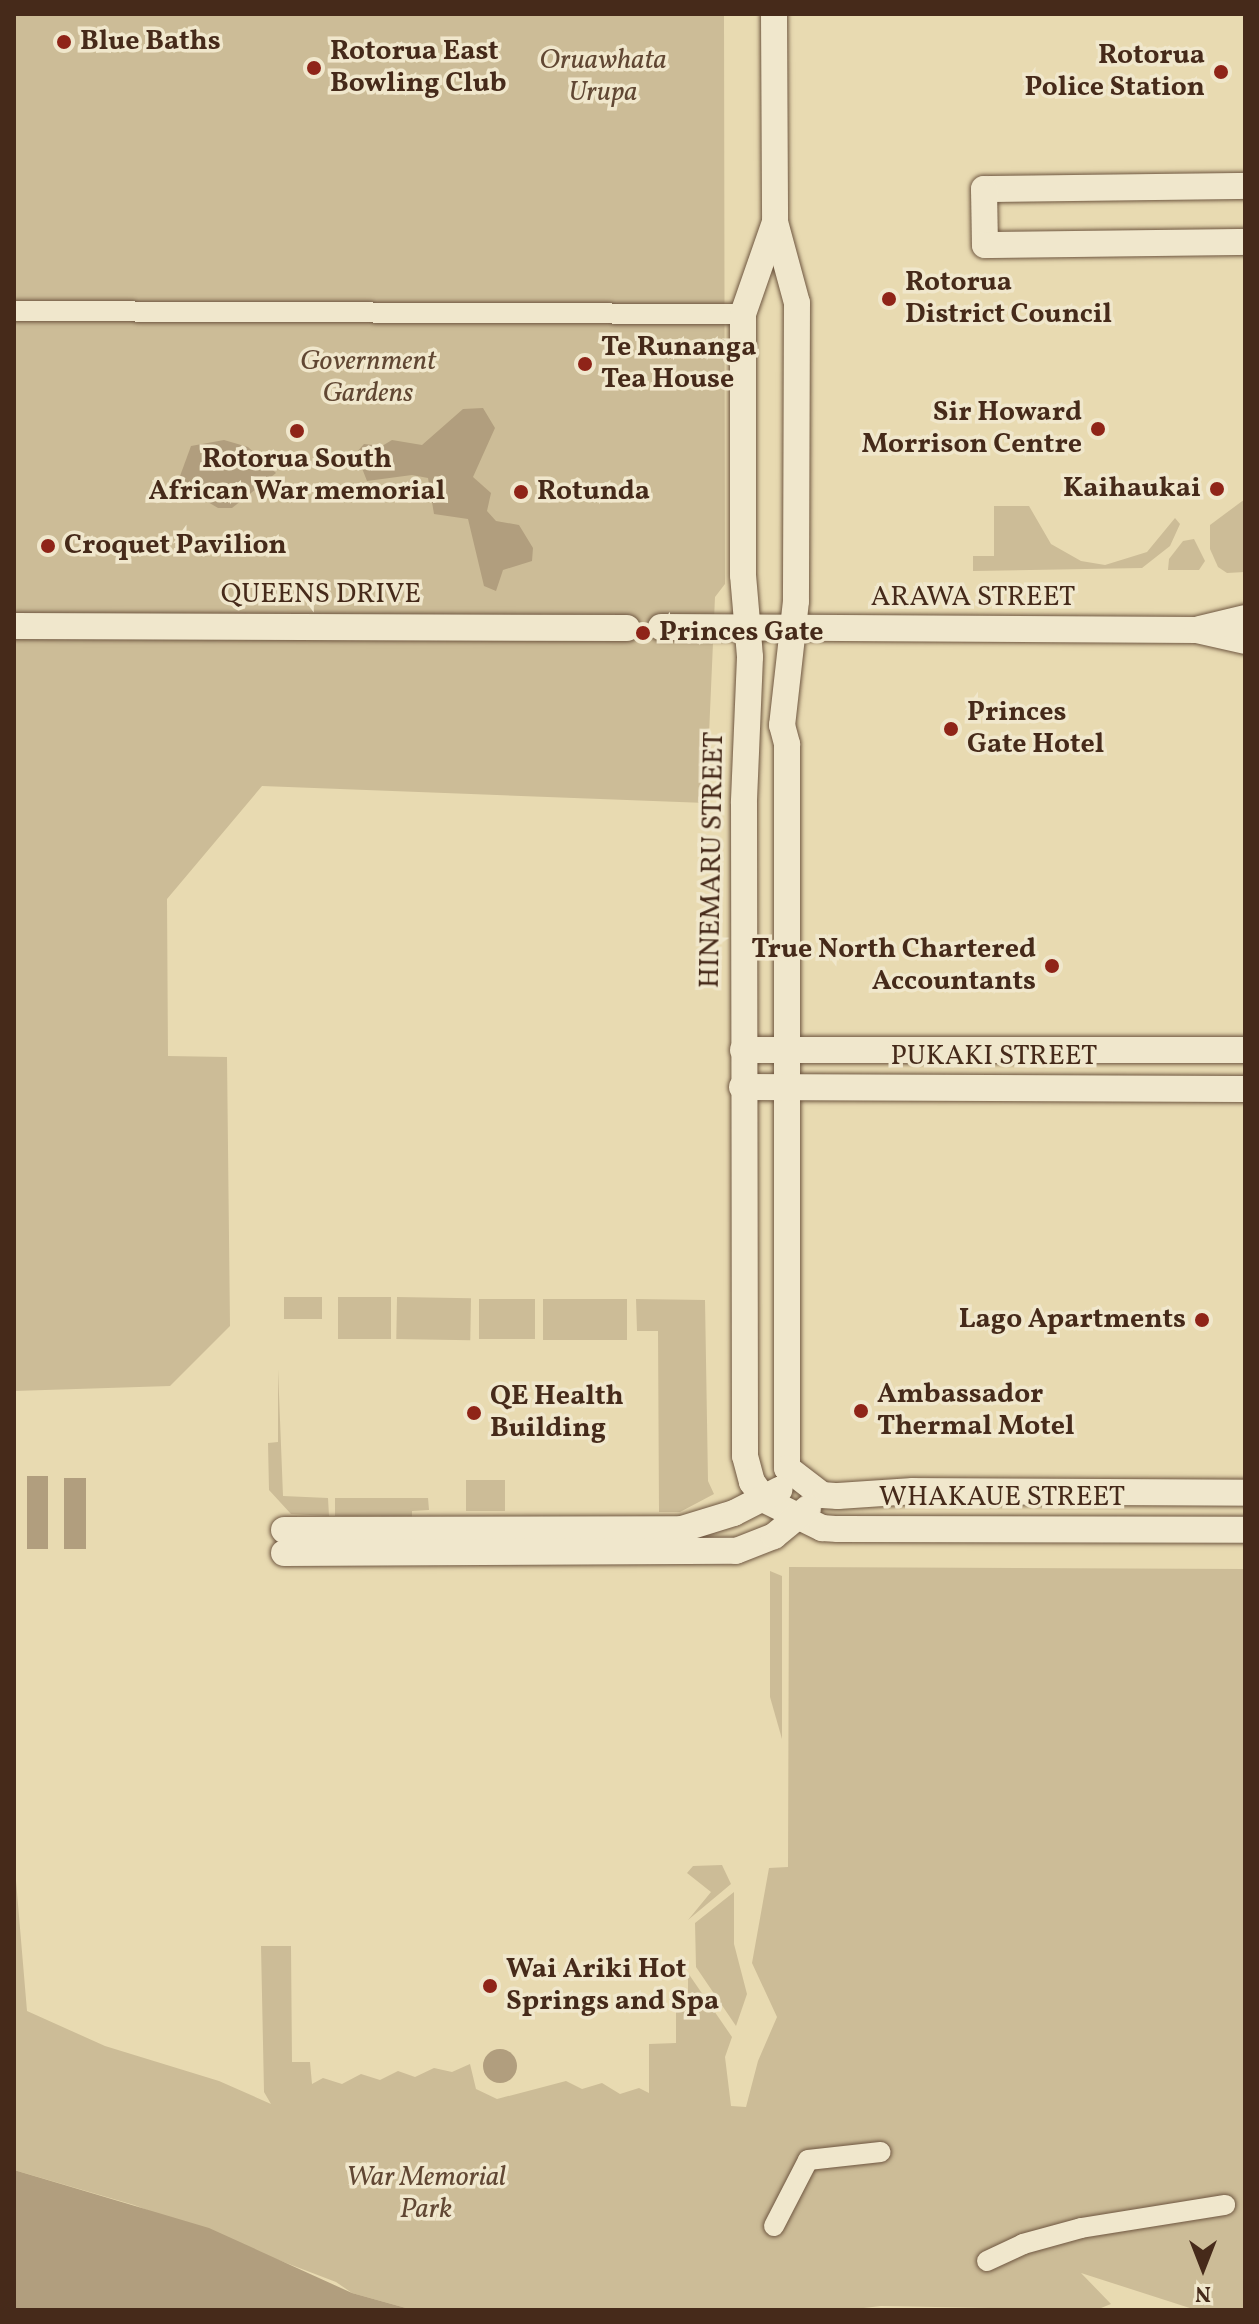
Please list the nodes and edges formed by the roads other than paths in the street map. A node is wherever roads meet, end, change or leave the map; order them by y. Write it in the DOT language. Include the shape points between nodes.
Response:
graph roads {
  1 [pos="774,14"];
  2 [pos="1245,186"];
  3 [pos="775,222"];
  4 [pos="1245,242"];
  5 [pos="14,311"];
  6 [pos="743,314"];
  7 [pos="1245,618"];
  8 [pos="14,626"];
  9 [pos="661,627"];
  10 [pos="627,628"];
  11 [pos="1197,630"];
  12 [pos="749,631"];
  13 [pos="793,631"];
  14 [pos="1245,641"];
  15 [pos="743,1050"];
  16 [pos="786,1050"];
  17 [pos="1245,1050"];
  18 [pos="742,1087"];
  19 [pos="786,1088"];
  20 [pos="1245,1089"];
  21 [pos="795,1478"];
  22 [pos="1245,1493"];
  23 [pos="822,1495"];
  24 [pos="765,1500"];
  25 [pos="797,1517"];
  26 [pos="1245,1530"];
  27 [pos="881,2152"];
  28 [pos="1225,2205"];
  29 [pos="774,2226"];
  30 [pos="987,2261"];
  1 -- 3 [label="street, HINEMARU STREET"];
  2 -- 4 [label="street" via="984,189 984,203 985,245"];
  3 -- 6 [label="street, HINEMARU STREET"];
  3 -- 13 [label="street, HINEMARU STREET" via="797,303"];
  5 -- 6 [label="street"];
  6 -- 12 [label="street, HINEMARU STREET" via="743,575"];
  7 -- 11 [label="street, ARAWA STREET"];
  8 -- 10 [label="street, QUEENS DRIVE"];
  9 -- 12 [label="street"];
  11 -- 13 [label="street, ARAWA STREET"];
  11 -- 14 [label="street, ARAWA STREET"];
  12 -- 13 [label="street, ARAWA STREET"];
  12 -- 15 [label="street, HINEMARU STREET"];
  13 -- 16 [label="street, HINEMARU STREET" via="782,725 787,744"];
  15 -- 16 [label="street, PUKAKI STREET"];
  15 -- 18 [label="street, HINEMARU STREET"];
  16 -- 17 [label="street, PUKAKI STREET"];
  16 -- 19 [label="street, HINEMARU STREET"];
  18 -- 19 [label="street, PUKAKI STREET"];
  18 -- 24 [label="street, HINEMARU STREET" via="745,1456 752,1482"];
  19 -- 20 [label="street, PUKAKI STREET"];
  19 -- 21 [label="street, HINEMARU STREET" via="787,1468"];
  21 -- 23 [label="street"];
  21 -- 24 [label="street"];
  22 -- 23 [label="street, WHAKAUE STREET"];
  23 -- 25 [label="street"];
  24 -- 25 [label="street, WHAKAUE STREET"];
  24 -- 25 [label="street" via="682,1529 284,1541 736,1551 774,1536"];
  25 -- 26 [label="street, WHAKAUE STREET" via="838,1529"];
  27 -- 29 [label="street" via="804,2163"];
  28 -- 30 [label="street" via="1081,2228 1023,2244"];
}
